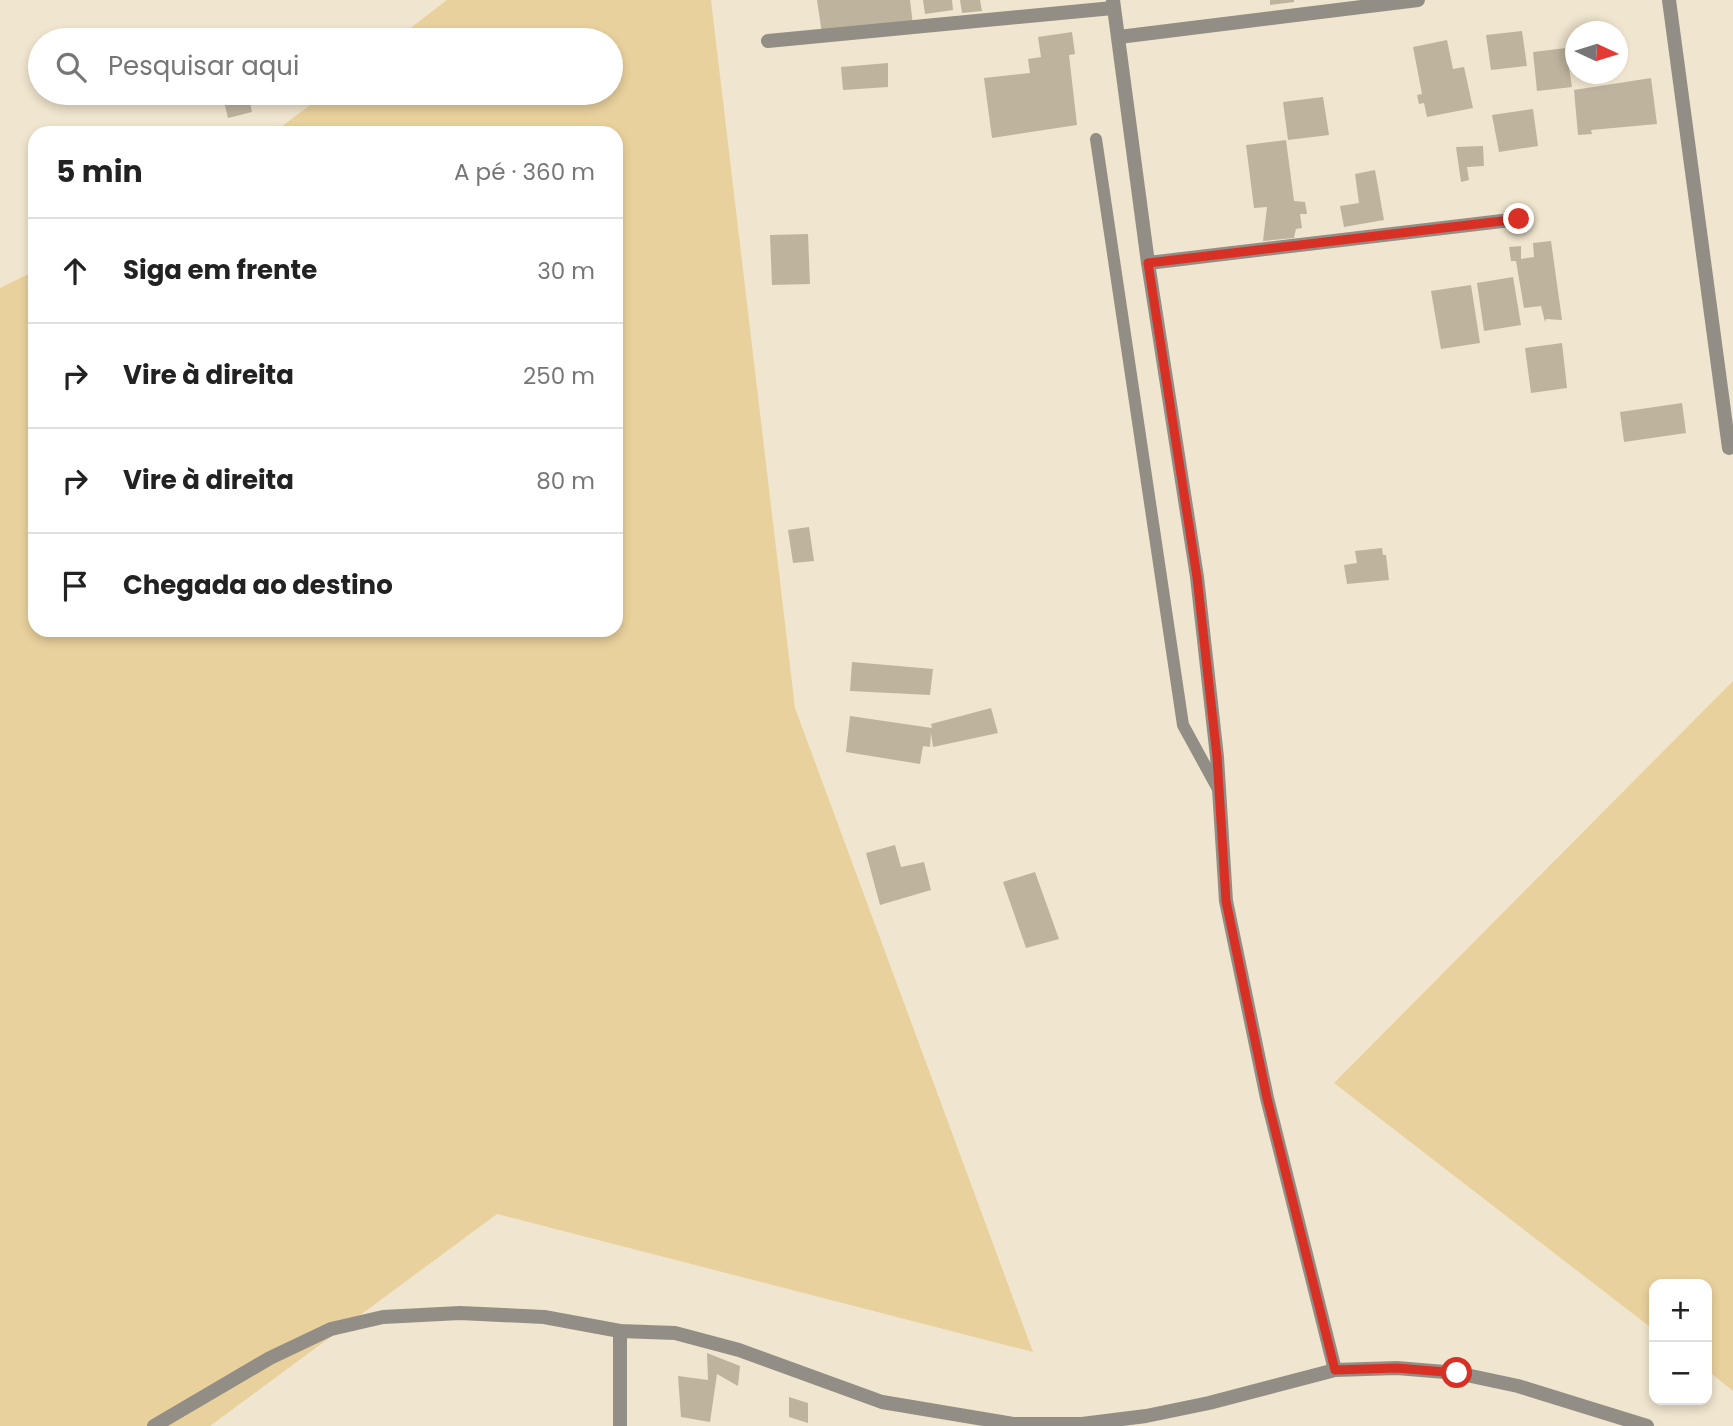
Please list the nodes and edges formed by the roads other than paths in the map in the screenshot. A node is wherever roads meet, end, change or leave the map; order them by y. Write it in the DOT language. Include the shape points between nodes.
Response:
graph roads {
  1 [pos="1418,0"];
  2 [pos="1669,0"];
  3 [pos="1113,4"];
  4 [pos="1119,37"];
  5 [pos="768,41"];
  6 [pos="1096,139"];
  7 [pos="1519,219"];
  8 [pos="1148,263"];
  9 [pos="1729,448"];
  10 [pos="1219,791"];
  11 [pos="620,1331"];
  12 [pos="1335,1370"];
  13 [pos="155,1426"];
  14 [pos="620,1426"];
  15 [pos="1647,1426"];
  1 -- 4 [label="street"];
  2 -- 9 [label="street"];
  3 -- 4 [label="street"];
  3 -- 5 [label="street"];
  4 -- 8 [label="street"];
  6 -- 10 [label="lane" via="1183,724"];
  7 -- 8 [label="street"];
  8 -- 10 [label="street" via="1197,577"];
  10 -- 12 [label="street" via="1226,901 1241,979"];
  11 -- 12 [label="street" via="675,1332 882,1402 1013,1424 1082,1424 1146,1416"];
  11 -- 13 [label="street" via="544,1317 460,1313 383,1317 331,1329 270,1358"];
  11 -- 14 [label="street"];
  12 -- 15 [label="street" via="1397,1368 1457,1373 1518,1386"];
}
